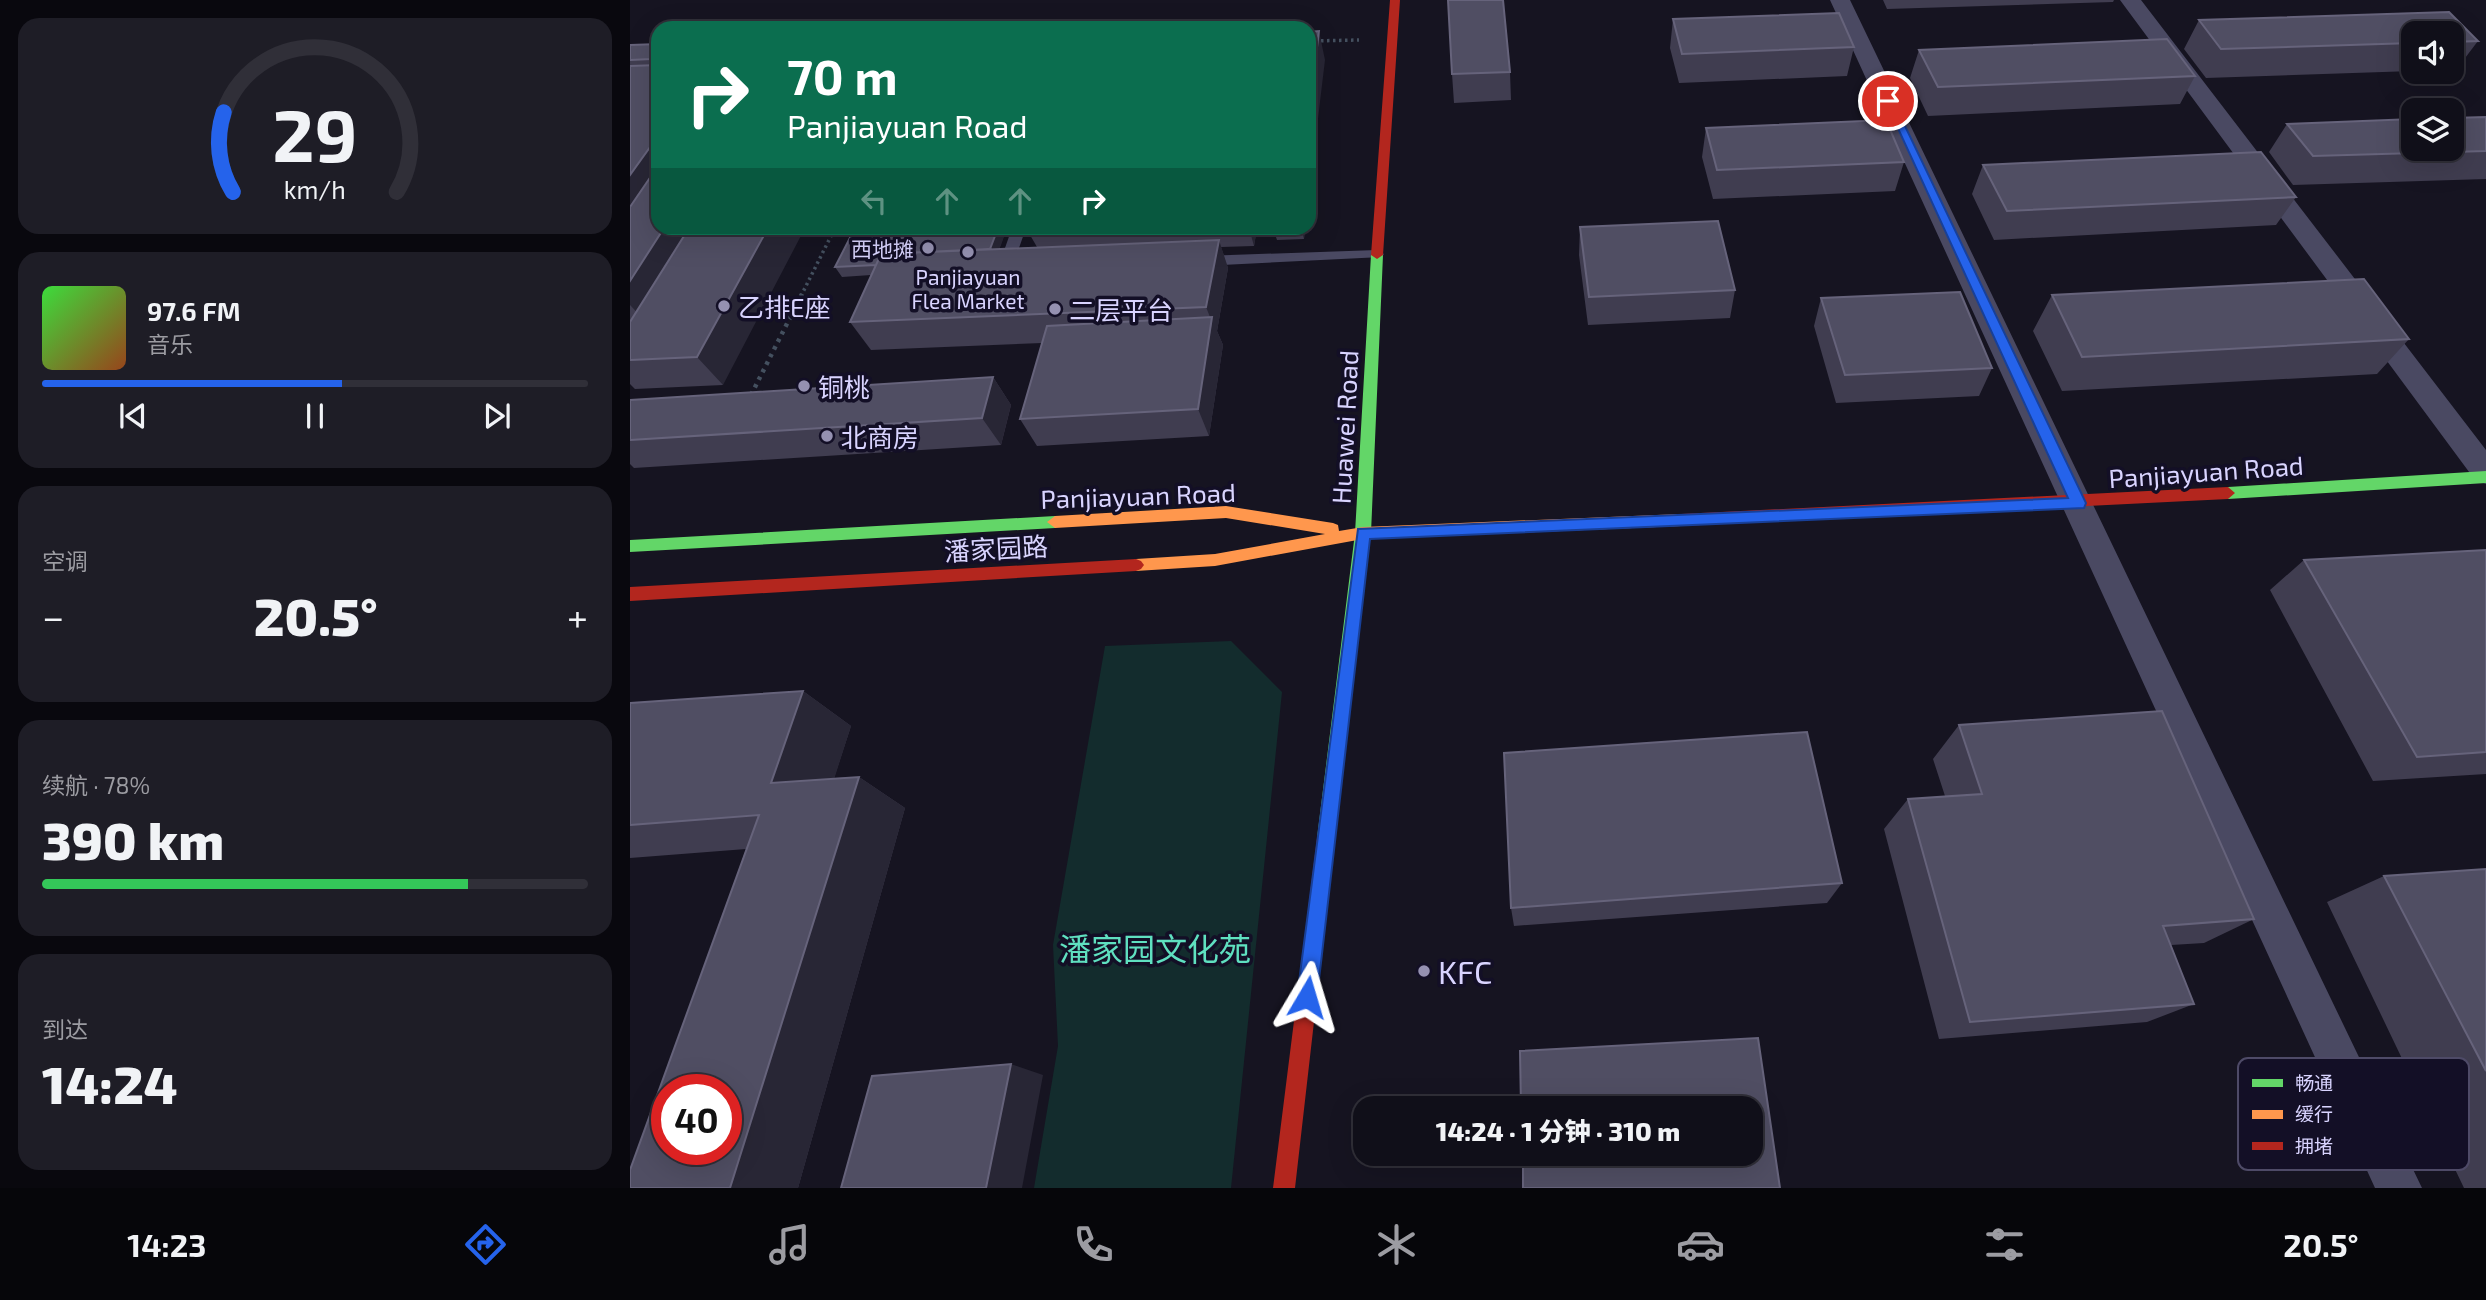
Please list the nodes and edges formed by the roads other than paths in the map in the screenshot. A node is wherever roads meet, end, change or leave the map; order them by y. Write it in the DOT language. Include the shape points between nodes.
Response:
graph roads {
  1 [pos="1395,0"];
  2 [pos="1840,0"];
  3 [pos="2130,0"];
  4 [pos="1016,235"];
  5 [pos="1377,254"];
  6 [pos="1181,262"];
  7 [pos="1018,269"];
  8 [pos="2486,472"];
  9 [pos="2486,477"];
  10 [pos="2078,503"];
  11 [pos="1363,533"];
  12 [pos="630,546"];
  13 [pos="630,594"];
  14 [pos="2338,1058"];
  15 [pos="2391,1170"];
  16 [pos="1284,1188"];
  17 [pos="2399,1188"];
  1 -- 5 [label="street, Huawei Road"];
  2 -- 10 [label="street"];
  3 -- 8 [label="street"];
  4 -- 7 [label="lane" via="1004,269"];
  5 -- 6 [label="lane"];
  5 -- 11 [label="street, Huawei Road"];
  9 -- 10 [label="street, Panjiayuan Road"];
  10 -- 11 [label="street, Panjiayuan Road"];
  10 -- 14 [label="street"];
  11 -- 12 [label="street, Panjiayuan Road" via="1226,512"];
  11 -- 13 [label="street, 潘家园路" via="1215,560"];
  11 -- 16 [label="street, Huawei Road"];
  15 -- 17 [label="street"];
}
